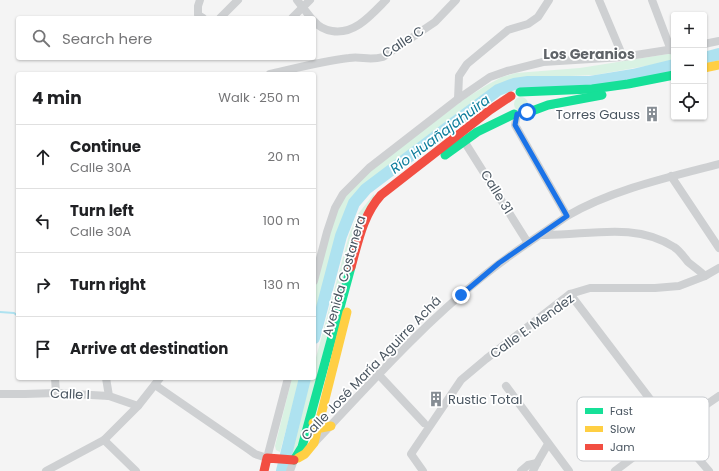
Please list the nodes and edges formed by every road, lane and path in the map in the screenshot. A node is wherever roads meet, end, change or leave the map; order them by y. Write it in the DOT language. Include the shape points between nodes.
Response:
graph roads {
  1 [pos="200,0"];
  2 [pos="238,0"];
  3 [pos="297,0"];
  4 [pos="310,0"];
  5 [pos="386,0"];
  6 [pos="456,0"];
  7 [pos="550,0"];
  8 [pos="599,0"];
  9 [pos="652,0"];
  10 [pos="302,7"];
  11 [pos="200,16"];
  12 [pos="222,16"];
  13 [pos="294,16"];
  14 [pos="309,16"];
  15 [pos="316,24"];
  16 [pos="719,41"];
  17 [pos="707,43"];
  18 [pos="672,48"];
  19 [pos="671,50"];
  20 [pos="624,57"];
  21 [pos="719,65"];
  22 [pos="707,67"];
  23 [pos="278,72"];
  24 [pos="719,73"];
  25 [pos="671,75"];
  26 [pos="707,75"];
  27 [pos="671,83"];
  28 [pos="520,92"];
  29 [pos="511,96"];
  30 [pos="458,98"];
  31 [pos="518,114"];
  32 [pos="464,141"];
  33 [pos="719,164"];
  34 [pos="672,176"];
  35 [pos="567,216"];
  36 [pos="542,235"];
  37 [pos="528,244"];
  38 [pos="719,248"];
  39 [pos="719,268"];
  40 [pos="316,273"];
  41 [pos="705,276"];
  42 [pos="570,294"];
  43 [pos="379,375"];
  44 [pos="55,380"];
  45 [pos="106,380"];
  46 [pos="159,380"];
  47 [pos="288,380"];
  48 [pos="155,385"];
  49 [pos="506,386"];
  50 [pos="56,393"];
  51 [pos="0,394"];
  52 [pos="109,396"];
  53 [pos="719,396"];
  54 [pos="648,397"];
  55 [pos="709,403"];
  56 [pos="138,406"];
  57 [pos="309,420"];
  58 [pos="424,423"];
  59 [pos="331,426"];
  60 [pos="318,428"];
  61 [pos="104,440"];
  62 [pos="314,443"];
  63 [pos="548,444"];
  64 [pos="281,459"];
  65 [pos="628,461"];
  66 [pos="700,461"];
  67 [pos="537,463"];
  68 [pos="46,471"];
  69 [pos="136,471"];
  70 [pos="264,471"];
  71 [pos="272,471"];
  72 [pos="290,471"];
  73 [pos="422,471"];
  74 [pos="521,471"];
  75 [pos="533,471"];
  76 [pos="569,471"];
  77 [pos="615,471"];
  78 [pos="709,471"];
  1 -- 11 [label="street"];
  2 -- 12 [label="street"];
  3 -- 10 [label="street"];
  4 -- 10 [label="street"];
  5 -- 15 [label="street" via="355,28 340,33"];
  6 -- 23 [label="street, Calle C" via="435,22 383,57 373,60 351,58"];
  7 -- 30 [label="street" via="538,17 528,24 508,30 467,64 459,76"];
  8 -- 20 [label="street"];
  9 -- 18 [label="street"];
  10 -- 13 [label="street"];
  10 -- 14 [label="street"];
  16 -- 17 [label="street"];
  19 -- 20 [label="street"];
  20 -- 30 [label="street" via="544,62 507,71 490,77"];
  21 -- 22 [label="main road"];
  24 -- 26 [label="main road"];
  25 -- 28 [label="main road" via="592,89"];
  27 -- 31 [label="main road, Avenida Costanera" via="548,105"];
  28 -- 29 [label="main road"];
  28 -- 31 [label="main road" via="526,94 530,101 529,109"];
  29 -- 31 [label="main road" via="509,108"];
  29 -- 57 [label="main road, Avenida Costanera" via="386,190 371,206 360,232"];
  30 -- 40 [label="street" via="369,168 343,194 335,208"];
  31 -- 32 [label="main road, Avenida Costanera" via="477,132"];
  31 -- 35 [label="street" via="515,125"];
  32 -- 37 [label="street, Calle 31"];
  32 -- 60 [label="main road, Avenida Costanera" via="392,195 375,213"];
  33 -- 34 [label="street, Calle José María Aguirre Achá"];
  34 -- 35 [label="street, Calle José María Aguirre Achá" via="610,196"];
  34 -- 38 [label="street"];
  35 -- 36 [label="street, Calle José María Aguirre Achá"];
  36 -- 37 [label="street, Calle José María Aguirre Achá"];
  36 -- 41 [label="street" via="635,232 675,247"];
  37 -- 43 [label="street, Calle José María Aguirre Achá" via="480,278"];
  39 -- 41 [label="street, Calle E. Mendez"];
  41 -- 42 [label="street, Calle E. Mendez" via="679,286 590,288"];
  42 -- 54 [label="street"];
  42 -- 73 [label="street, Calle E. Mendez" via="461,380 411,454"];
  43 -- 58 [label="street"];
  43 -- 59 [label="street, Calle José María Aguirre Achá"];
  44 -- 50 [label="street"];
  45 -- 52 [label="street"];
  46 -- 48 [label="street"];
  47 -- 64 [label="street"];
  48 -- 56 [label="street"];
  48 -- 64 [label="street" via="255,454"];
  49 -- 63 [label="street"];
  50 -- 51 [label="street, Calle I"];
  50 -- 52 [label="street, Calle I"];
  52 -- 56 [label="street, Calle I"];
  53 -- 55 [label="street"];
  56 -- 61 [label="street"];
  57 -- 60 [label="main road"];
  57 -- 64 [label="main road, Avenida Costanera" via="302,448"];
  59 -- 60 [label="main road"];
  59 -- 62 [label="street, Calle José María Aguirre Achá"];
  60 -- 62 [label="main road, Avenida Costanera"];
  61 -- 68 [label="street"];
  61 -- 69 [label="street"];
  62 -- 64 [label="main road, Calle José María Aguirre Achá" via="306,454"];
  63 -- 67 [label="street"];
  63 -- 76 [label="street"];
  64 -- 70 [label="main road, Avenida Costanera"];
  64 -- 71 [label="main road, Avenida Costanera"];
  64 -- 72 [label="street"];
  65 -- 77 [label="street"];
  66 -- 78 [label="street"];
  67 -- 74 [label="street" via="528,465"];
  67 -- 75 [label="street"];
}
